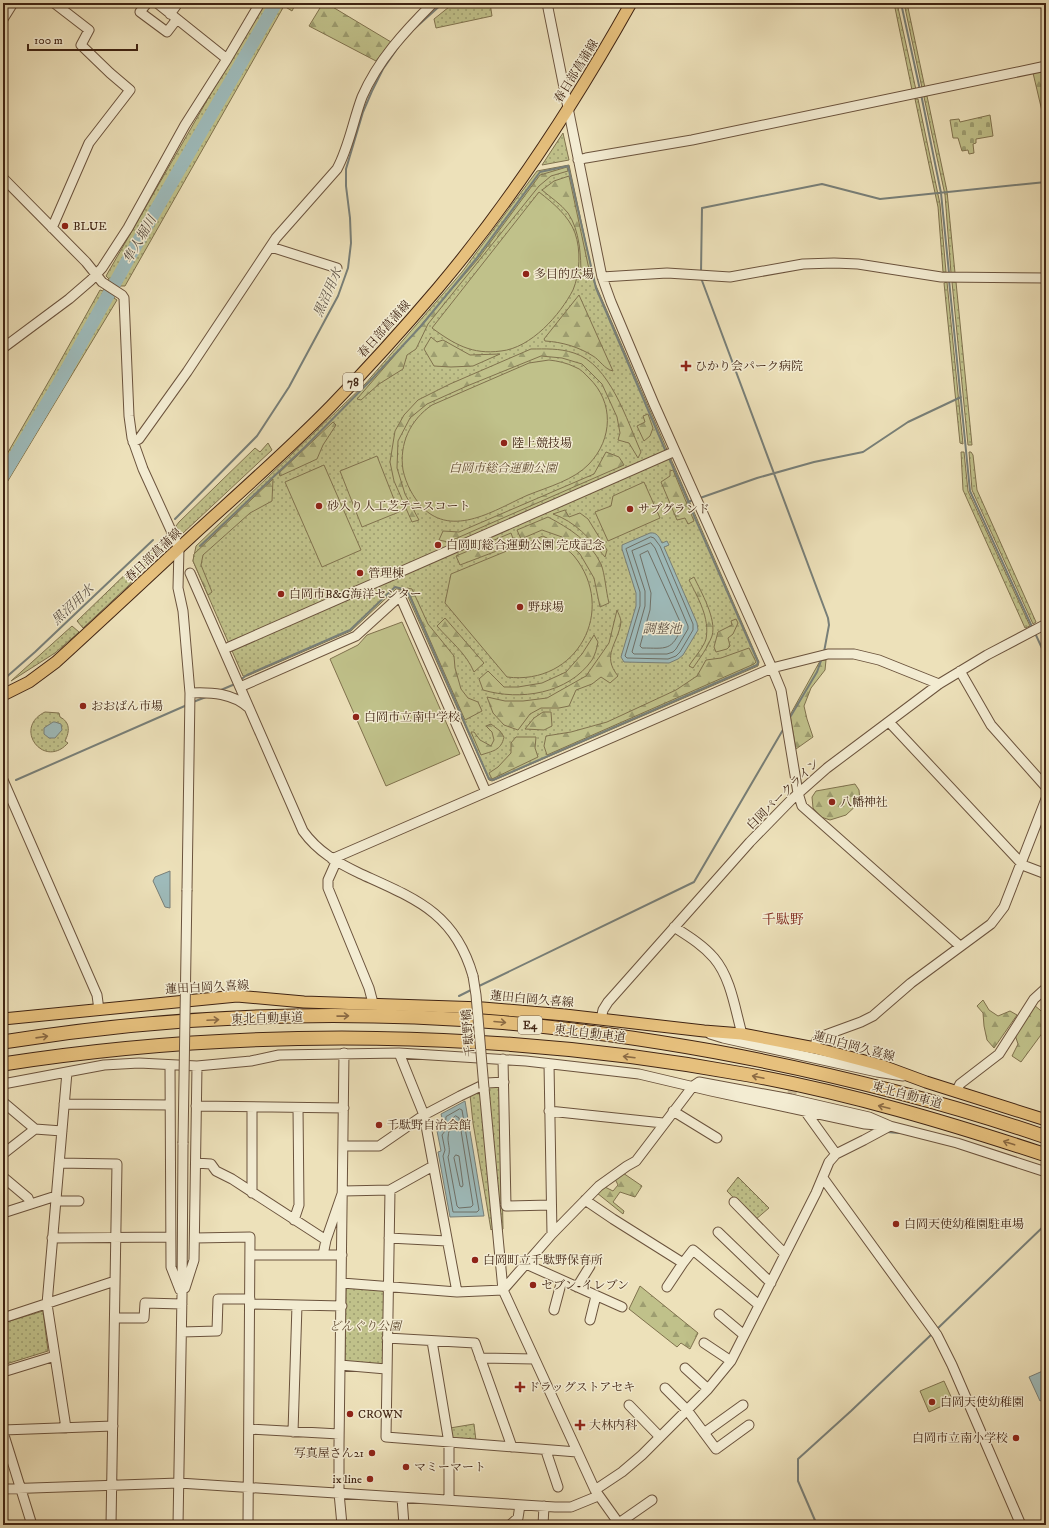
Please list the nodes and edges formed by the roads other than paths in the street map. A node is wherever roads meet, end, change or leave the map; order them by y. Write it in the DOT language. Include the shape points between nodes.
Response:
graph roads {
  1 [pos="13,3"];
  2 [pos="54,3"];
  3 [pos="147,3"];
  4 [pos="157,3"];
  5 [pos="178,3"];
  6 [pos="260,3"];
  7 [pos="433,3"];
  8 [pos="548,3"];
  9 [pos="631,3"];
  10 [pos="173,17"];
  11 [pos="3,19"];
  12 [pos="227,59"];
  13 [pos="1046,66"];
  14 [pos="568,108"];
  15 [pos="578,160"];
  16 [pos="3,178"];
  17 [pos="52,228"];
  18 [pos="271,247"];
  19 [pos="337,268"];
  20 [pos="96,275"];
  21 [pos="602,277"];
  22 [pos="1046,278"];
  23 [pos="3,348"];
  24 [pos="133,442"];
  25 [pos="671,453"];
  26 [pos="179,548"];
  27 [pos="190,573"];
  28 [pos="1043,625"];
  29 [pos="229,647"];
  30 [pos="772,668"];
  31 [pos="960,671"];
  32 [pos="939,684"];
  33 [pos="240,687"];
  34 [pos="190,693"];
  35 [pos="3,695"];
  36 [pos="250,710"];
  37 [pos="889,722"];
  38 [pos="3,780"];
  39 [pos="1046,787"];
  40 [pos="486,792"];
  41 [pos="798,793"];
  42 [pos="1046,799"];
  43 [pos="334,860"];
  44 [pos="1021,863"];
  45 [pos="1046,874"];
  46 [pos="674,927"];
  47 [pos="960,946"];
  48 [pos="1046,988"];
  49 [pos="373,1003"];
  50 [pos="99,1010"];
  51 [pos="3,1019"];
  52 [pos="600,1019"];
  53 [pos="704,1031"];
  54 [pos="742,1034"];
  55 [pos="3,1042"];
  56 [pos="815,1048"];
  57 [pos="344,1053"];
  58 [pos="399,1054"];
  59 [pos="503,1060"];
  60 [pos="3,1064"];
  61 [pos="548,1064"];
  62 [pos="170,1065"];
  63 [pos="197,1066"];
  64 [pos="66,1072"];
  65 [pos="911,1077"];
  66 [pos="504,1082"];
  67 [pos="3,1084"];
  68 [pos="692,1086"];
  69 [pos="956,1092"];
  70 [pos="3,1102"];
  71 [pos="64,1104"];
  72 [pos="170,1106"];
  73 [pos="196,1106"];
  74 [pos="252,1107"];
  75 [pos="298,1108"];
  76 [pos="344,1108"];
  77 [pos="550,1111"];
  78 [pos="673,1112"];
  79 [pos="805,1112"];
  80 [pos="424,1115"];
  81 [pos="1046,1120"];
  82 [pos="663,1123"];
  83 [pos="890,1126"];
  84 [pos="35,1129"];
  85 [pos="62,1131"];
  86 [pos="1046,1137"];
  87 [pos="717,1138"];
  88 [pos="3,1141"];
  89 [pos="344,1146"];
  90 [pos="11,1148"];
  91 [pos="3,1154"];
  92 [pos="836,1154"];
  93 [pos="1046,1155"];
  94 [pos="59,1163"];
  95 [pos="196,1163"];
  96 [pos="433,1166"];
  97 [pos="1046,1172"];
  98 [pos="3,1176"];
  99 [pos="823,1178"];
  100 [pos="390,1190"];
  101 [pos="343,1191"];
  102 [pos="252,1193"];
  103 [pos="56,1198"];
  104 [pos="585,1200"];
  105 [pos="79,1201"];
  106 [pos="734,1202"];
  107 [pos="30,1204"];
  108 [pos="551,1206"];
  109 [pos="3,1213"];
  110 [pos="294,1220"];
  111 [pos="718,1232"];
  112 [pos="552,1234"];
  113 [pos="117,1237"];
  114 [pos="170,1237"];
  115 [pos="52,1238"];
  116 [pos="195,1238"];
  117 [pos="388,1238"];
  118 [pos="326,1240"];
  119 [pos="446,1241"];
  120 [pos="785,1254"];
  121 [pos="323,1255"];
  122 [pos="342,1255"];
  123 [pos="250,1256"];
  124 [pos="683,1263"];
  125 [pos="526,1264"];
  126 [pos="590,1266"];
  127 [pos="562,1280"];
  128 [pos="115,1281"];
  129 [pos="771,1283"];
  130 [pos="342,1284"];
  131 [pos="577,1287"];
  132 [pos="667,1287"];
  133 [pos="388,1288"];
  134 [pos="503,1290"];
  135 [pos="457,1292"];
  136 [pos="596,1296"];
  137 [pos="182,1300"];
  138 [pos="250,1301"];
  139 [pos="47,1304"];
  140 [pos="297,1305"];
  141 [pos="759,1305"];
  142 [pos="342,1306"];
  143 [pos="622,1307"];
  144 [pos="554,1310"];
  145 [pos="719,1314"];
  146 [pos="3,1318"];
  147 [pos="115,1318"];
  148 [pos="590,1320"];
  149 [pos="182,1332"];
  150 [pos="744,1335"];
  151 [pos="387,1338"];
  152 [pos="432,1341"];
  153 [pos="704,1343"];
  154 [pos="55,1356"];
  155 [pos="480,1358"];
  156 [pos="534,1359"];
  157 [pos="731,1361"];
  158 [pos="340,1365"];
  159 [pos="685,1368"];
  160 [pos="386,1369"];
  161 [pos="3,1372"];
  162 [pos="665,1388"];
  163 [pos="708,1389"];
  164 [pos="743,1405"];
  165 [pos="629,1406"];
  166 [pos="687,1410"];
  167 [pos="749,1425"];
  168 [pos="113,1426"];
  169 [pos="66,1428"];
  170 [pos="249,1429"];
  171 [pos="3,1431"];
  172 [pos="293,1432"];
  173 [pos="704,1433"];
  174 [pos="339,1434"];
  175 [pos="660,1437"];
  176 [pos="449,1443"];
  177 [pos="512,1447"];
  178 [pos="548,1450"];
  179 [pos="578,1452"];
  180 [pos="179,1483"];
  181 [pos="113,1485"];
  182 [pos="249,1486"];
  183 [pos="558,1487"];
  184 [pos="21,1488"];
  185 [pos="3,1489"];
  186 [pos="339,1493"];
  187 [pos="597,1493"];
  188 [pos="402,1498"];
  189 [pos="449,1500"];
  190 [pos="652,1500"];
  191 [pos="520,1505"];
  192 [pos="544,1506"];
  193 [pos="617,1524"];
  194 [pos="32,1525"];
  195 [pos="111,1525"];
  196 [pos="178,1525"];
  197 [pos="248,1525"];
  198 [pos="342,1525"];
  199 [pos="404,1525"];
  200 [pos="510,1525"];
  201 [pos="543,1525"];
  202 [pos="1021,1525"];
  1 -- 11 [label="street"];
  2 -- 17 [label="street" via="89,30 81,45 130,90 89,143"];
  3 -- 10 [label="street" via="140,12 167,32"];
  4 -- 10 [label="street"];
  5 -- 10 [label="street"];
  6 -- 12 [label="street"];
  7 -- 18 [label="street" via="388,52 376,71 362,97 337,169"];
  8 -- 14 [label="street"];
  9 -- 14 [label="main road, 春日部菖蒲線 / 78" via="590,76"];
  10 -- 12 [label="street"];
  12 -- 20 [label="street" via="185,125 128,228"];
  13 -- 15 [label="street" via="692,140"];
  14 -- 15 [label="street"];
  14 -- 26 [label="main road, 春日部菖蒲線 / 78" via="525,174 438,288 330,407"];
  15 -- 21 [label="street"];
  16 -- 17 [label="street"];
  17 -- 20 [label="street"];
  18 -- 19 [label="street"];
  18 -- 24 [label="street" via="187,372 139,439"];
  20 -- 23 [label="street" via="69,299"];
  20 -- 24 [label="street" via="124,298 129,416"];
  21 -- 22 [label="street" via="667,273 730,277 803,264 834,263 858,264 941,277"];
  21 -- 30 [label="street" via="654,404"];
  24 -- 26 [label="street"];
  25 -- 29 [label="street"];
  26 -- 34 [label="street" via="178,588 183,612"];
  26 -- 35 [label="main road, 春日部菖蒲線 / 78" via="56,662 29,682"];
  27 -- 33 [label="street, 千駄野橋"];
  28 -- 31 [label="street, 白岡パークライン"];
  30 -- 32 [label="street" via="828,654 854,654 879,660"];
  30 -- 40 [label="street"];
  30 -- 41 [label="street" via="781,690"];
  31 -- 32 [label="street, 白岡パークライン"];
  31 -- 39 [label="street" via="992,725"];
  32 -- 37 [label="street, 白岡パークライン"];
  33 -- 36 [label="street, 千駄野橋"];
  33 -- 40 [label="street" via="356,636 400,596"];
  34 -- 36 [label="street" via="224,695 237,700"];
  34 -- 137 [label="street, bridge"];
  36 -- 43 [label="street, 千駄野橋" via="303,831"];
  37 -- 41 [label="street, 白岡パークライン"];
  37 -- 44 [label="street"];
  38 -- 50 [label="street" via="97,995"];
  40 -- 43 [label="street"];
  41 -- 46 [label="street, 白岡パークライン"];
  41 -- 47 [label="street" via="802,806"];
  42 -- 44 [label="street"];
  43 -- 49 [label="street" via="328,888"];
  43 -- 134 [label="street, 千駄野橋, bridge" via="404,894 436,914 454,934 466,955 476,995"];
  44 -- 45 [label="street"];
  44 -- 47 [label="street" via="1004,907 991,924"];
  46 -- 52 [label="street, 白岡パークライン" via="608,1002 602,1010"];
  46 -- 54 [label="street" via="701,945 722,970"];
  47 -- 56 [label="street" via="873,1016 820,1037"];
  48 -- 69 [label="street" via="1034,999 999,1054 960,1084"];
  49 -- 50 [label="main road, 蓮田白岡久喜線" via="304,1002 237,996"];
  49 -- 52 [label="main road, 蓮田白岡久喜線" via="484,1008"];
  50 -- 51 [label="main road, 蓮田白岡久喜線"];
  52 -- 53 [label="main road, 蓮田白岡久喜線"];
  53 -- 54 [label="main road, 蓮田白岡久喜線"];
  53 -- 65 [label="street" via="723,1038 876,1072"];
  54 -- 56 [label="main road, 蓮田白岡久喜線"];
  55 -- 86 [label="highway, 東北自動車道 / E4, one-way" via="200,1020 353,1016 496,1022 639,1039 781,1065 876,1086 1003,1122"];
  56 -- 65 [label="main road, 蓮田白岡久喜線" via="880,1064"];
  57 -- 58 [label="street"];
  57 -- 63 [label="street" via="279,1055 251,1061"];
  57 -- 76 [label="street"];
  58 -- 59 [label="street"];
  58 -- 80 [label="street"];
  59 -- 61 [label="street"];
  59 -- 66 [label="street"];
  93 -- 60 [label="highway, 東北自動車道 / E4, one-way" via="903,1111 751,1075 686,1064 504,1044 300,1038 166,1044"];
  61 -- 68 [label="street" via="639,1074"];
  61 -- 77 [label="street"];
  62 -- 63 [label="street"];
  62 -- 64 [label="street" via="104,1065"];
  62 -- 72 [label="street"];
  63 -- 73 [label="street"];
  64 -- 67 [label="street"];
  64 -- 71 [label="street"];
  65 -- 69 [label="main road, 蓮田白岡久喜線"];
  66 -- 80 [label="street" via="487,1083"];
  66 -- 108 [label="street" via="506,1206"];
  68 -- 78 [label="street"];
  68 -- 79 [label="street"];
  68 -- 83 [label="street" via="699,1082 790,1099 869,1117"];
  69 -- 81 [label="main road, 蓮田白岡久喜線"];
  70 -- 84 [label="street"];
  71 -- 72 [label="street"];
  71 -- 85 [label="street"];
  72 -- 114 [label="street"];
  73 -- 74 [label="street"];
  73 -- 95 [label="street"];
  74 -- 75 [label="street"];
  74 -- 102 [label="street"];
  75 -- 76 [label="street"];
  75 -- 110 [label="street" via="299,1205"];
  76 -- 89 [label="street"];
  77 -- 82 [label="street"];
  77 -- 108 [label="street"];
  78 -- 82 [label="street"];
  78 -- 87 [label="street"];
  79 -- 83 [label="street" via="865,1124"];
  79 -- 92 [label="street"];
  80 -- 89 [label="street" via="380,1146"];
  80 -- 96 [label="street"];
  82 -- 104 [label="street" via="636,1161 598,1186"];
  83 -- 92 [label="street"];
  83 -- 97 [label="street" via="957,1143"];
  84 -- 85 [label="street"];
  84 -- 90 [label="street"];
  85 -- 94 [label="street"];
  88 -- 90 [label="street"];
  89 -- 101 [label="street"];
  90 -- 91 [label="street"];
  92 -- 99 [label="street" via="829,1162"];
  94 -- 103 [label="street"];
  94 -- 113 [label="street" via="118,1164"];
  95 -- 102 [label="street" via="211,1164 216,1171"];
  95 -- 116 [label="street"];
  96 -- 100 [label="street"];
  96 -- 119 [label="street"];
  98 -- 107 [label="street" via="28,1198"];
  99 -- 120 [label="street"];
  99 -- 202 [label="street" via="937,1335"];
  100 -- 101 [label="street"];
  100 -- 117 [label="street"];
  101 -- 118 [label="street"];
  101 -- 122 [label="street"];
  102 -- 110 [label="street"];
  103 -- 105 [label="street"];
  103 -- 107 [label="street"];
  103 -- 115 [label="street"];
  104 -- 112 [label="street"];
  104 -- 124 [label="street"];
  106 -- 120 [label="street"];
  107 -- 109 [label="street"];
  108 -- 112 [label="street"];
  110 -- 118 [label="street"];
  111 -- 129 [label="street"];
  112 -- 125 [label="street"];
  113 -- 114 [label="street"];
  113 -- 115 [label="street"];
  113 -- 128 [label="street"];
  114 -- 137 [label="street" via="171,1267"];
  115 -- 139 [label="street"];
  116 -- 123 [label="street" via="250,1237"];
  116 -- 137 [label="street" via="194,1260"];
  117 -- 119 [label="street"];
  117 -- 133 [label="street"];
  118 -- 121 [label="street"];
  119 -- 135 [label="street"];
  120 -- 129 [label="street"];
  121 -- 122 [label="street"];
  121 -- 123 [label="street"];
  122 -- 130 [label="street"];
  123 -- 138 [label="street"];
  124 -- 132 [label="street"];
  124 -- 141 [label="street" via="693,1250"];
  125 -- 127 [label="street"];
  125 -- 134 [label="street"];
  126 -- 131 [label="street"];
  127 -- 131 [label="street"];
  127 -- 144 [label="street"];
  128 -- 139 [label="street"];
  128 -- 147 [label="street"];
  129 -- 141 [label="street"];
  130 -- 133 [label="street"];
  130 -- 142 [label="street"];
  131 -- 136 [label="street"];
  133 -- 135 [label="street"];
  133 -- 151 [label="street"];
  134 -- 135 [label="street"];
  134 -- 156 [label="street, 千駄野橋"];
  136 -- 143 [label="street"];
  136 -- 148 [label="street"];
  137 -- 147 [label="street" via="145,1303 144,1318"];
  137 -- 149 [label="street"];
  138 -- 140 [label="street"];
  138 -- 149 [label="street" via="218,1299 217,1331"];
  138 -- 170 [label="street"];
  139 -- 146 [label="street"];
  139 -- 154 [label="street"];
  140 -- 142 [label="street"];
  140 -- 172 [label="street"];
  141 -- 150 [label="street"];
  142 -- 158 [label="street"];
  145 -- 150 [label="street"];
  147 -- 168 [label="street"];
  149 -- 180 [label="street"];
  150 -- 157 [label="street"];
  151 -- 152 [label="street"];
  151 -- 160 [label="street"];
  152 -- 155 [label="street" via="475,1343"];
  152 -- 176 [label="street"];
  153 -- 157 [label="street"];
  154 -- 161 [label="street"];
  154 -- 169 [label="street"];
  155 -- 156 [label="street"];
  155 -- 177 [label="street"];
  156 -- 179 [label="street, 千駄野橋"];
  157 -- 163 [label="street"];
  158 -- 160 [label="street"];
  158 -- 174 [label="street"];
  159 -- 163 [label="street"];
  160 -- 176 [label="street" via="386,1437"];
  162 -- 166 [label="street"];
  163 -- 166 [label="street"];
  164 -- 173 [label="street"];
  165 -- 175 [label="street"];
  166 -- 173 [label="street"];
  166 -- 175 [label="street"];
  167 -- 173 [label="street" via="716,1449"];
  168 -- 169 [label="street"];
  168 -- 181 [label="street"];
  169 -- 171 [label="street"];
  170 -- 172 [label="street"];
  170 -- 182 [label="street"];
  171 -- 184 [label="street"];
  172 -- 174 [label="street"];
  174 -- 186 [label="street"];
  175 -- 187 [label="street"];
  176 -- 177 [label="street"];
  176 -- 189 [label="street"];
  177 -- 178 [label="street"];
  178 -- 179 [label="street"];
  178 -- 183 [label="street" via="547,1454"];
  179 -- 187 [label="street, 千駄野橋"];
  180 -- 181 [label="street"];
  180 -- 182 [label="street"];
  180 -- 196 [label="street"];
  181 -- 184 [label="street"];
  181 -- 195 [label="street"];
  182 -- 186 [label="street"];
  182 -- 197 [label="street"];
  184 -- 185 [label="street"];
  184 -- 194 [label="street"];
  186 -- 188 [label="street"];
  186 -- 198 [label="street"];
  187 -- 192 [label="street" via="571,1507"];
  187 -- 193 [label="street, 千駄野橋"];
  188 -- 189 [label="street"];
  188 -- 199 [label="street"];
  189 -- 191 [label="street"];
  190 -- 193 [label="street"];
  191 -- 192 [label="street"];
  191 -- 200 [label="street" via="518,1518"];
  192 -- 201 [label="street"];
}
